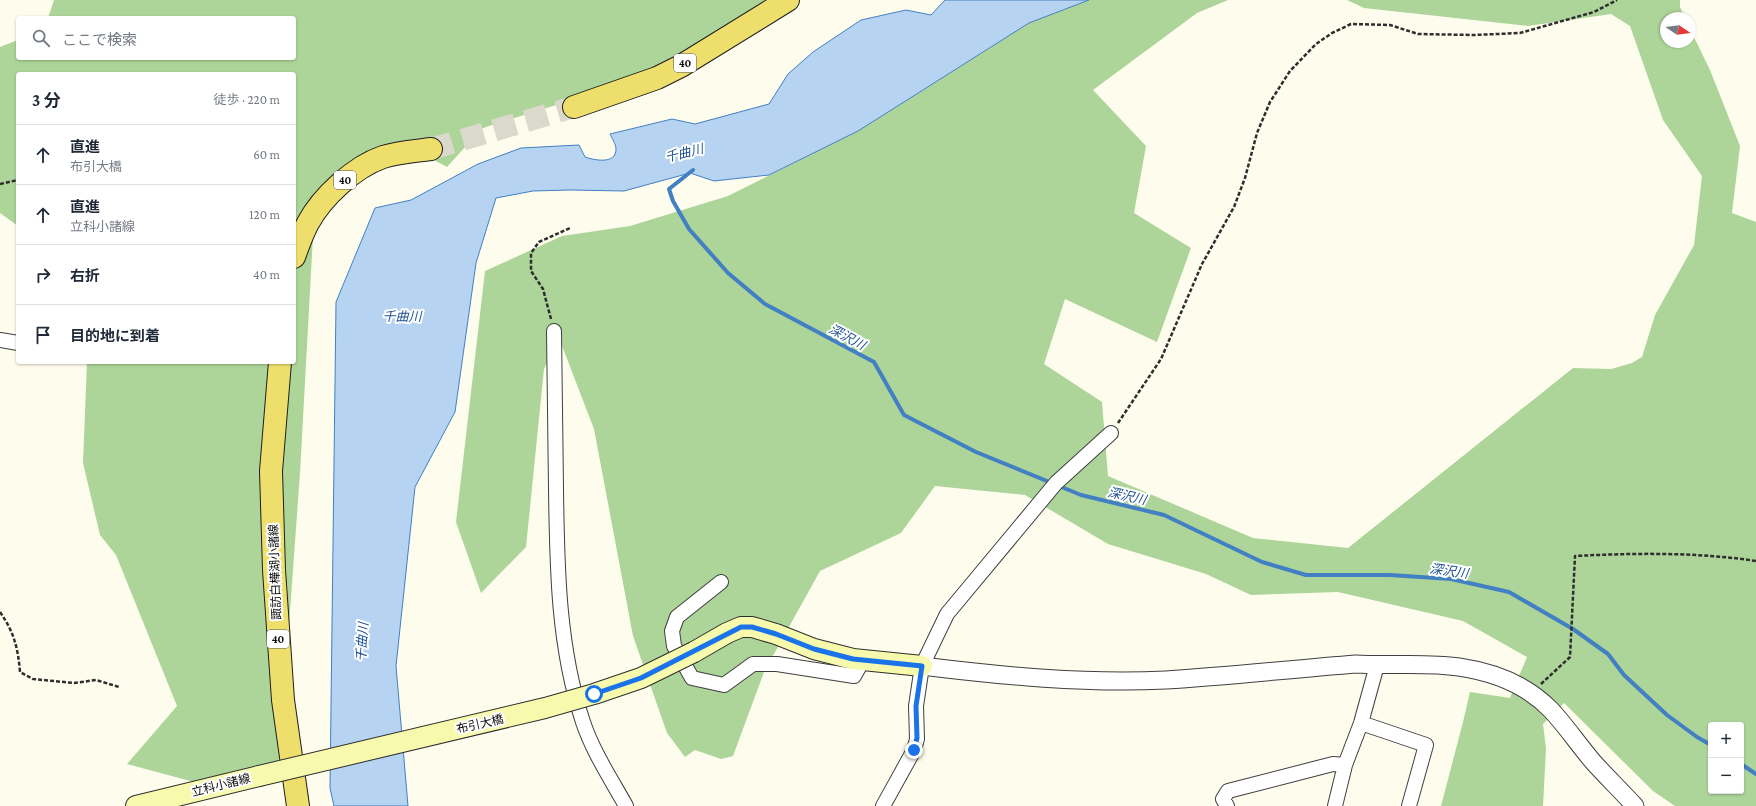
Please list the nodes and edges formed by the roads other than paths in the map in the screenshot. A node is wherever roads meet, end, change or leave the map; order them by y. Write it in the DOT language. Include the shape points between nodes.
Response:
graph roads {
  1 [pos="788,0"];
  2 [pos="574,107"];
  3 [pos="431,149"];
  4 [pos="301,228"];
  5 [pos="296,249"];
  6 [pos="554,331"];
  7 [pos="0,340"];
  8 [pos="16,343"];
  9 [pos="280,364"];
  10 [pos="1111,433"];
  11 [pos="721,582"];
  12 [pos="863,660"];
  13 [pos="1377,665"];
  14 [pos="922,666"];
  15 [pos="1361,723"];
  16 [pos="1345,765"];
  17 [pos="259,776"];
  18 [pos="136,806"];
  19 [pos="298,806"];
  20 [pos="626,806"];
  21 [pos="883,806"];
  22 [pos="1227,806"];
  23 [pos="1335,806"];
  24 [pos="1409,806"];
  25 [pos="1635,806"];
  1 -- 2 [label="main road, 40" via="681,66 657,78"];
  3 -- 4 [label="main road, 40" via="383,157 355,171 333,191"];
  4 -- 5 [label="main road, 40"];
  6 -- 20 [label="street" via="557,537 560,607 566,657 583,723"];
  7 -- 8 [label="street"];
  9 -- 19 [label="main road, 諏訪白樺湖小諸線 / 40" via="271,471 274,570 283,700"];
  10 -- 14 [label="street" via="1056,483 947,614"];
  11 -- 12 [label="street" via="677,617 672,631 674,646 692,678 724,685 753,664 777,664 854,676"];
  12 -- 14 [label="main road"];
  12 -- 17 [label="main road, 布引大橋, bridge" via="814,649 752,627 741,627 641,678 594,694"];
  13 -- 14 [label="street" via="1356,664 1166,680 1087,680 992,675"];
  13 -- 15 [label="street"];
  13 -- 25 [label="street" via="1458,667 1510,681 1550,710 1595,764"];
  14 -- 21 [label="street" via="916,706 917,738 914,750"];
  15 -- 16 [label="street"];
  15 -- 24 [label="street" via="1426,745"];
  16 -- 22 [label="street" via="1333,764 1228,791 1223,799"];
  16 -- 23 [label="street"];
  17 -- 18 [label="main road, 立科小諸線"];
}
